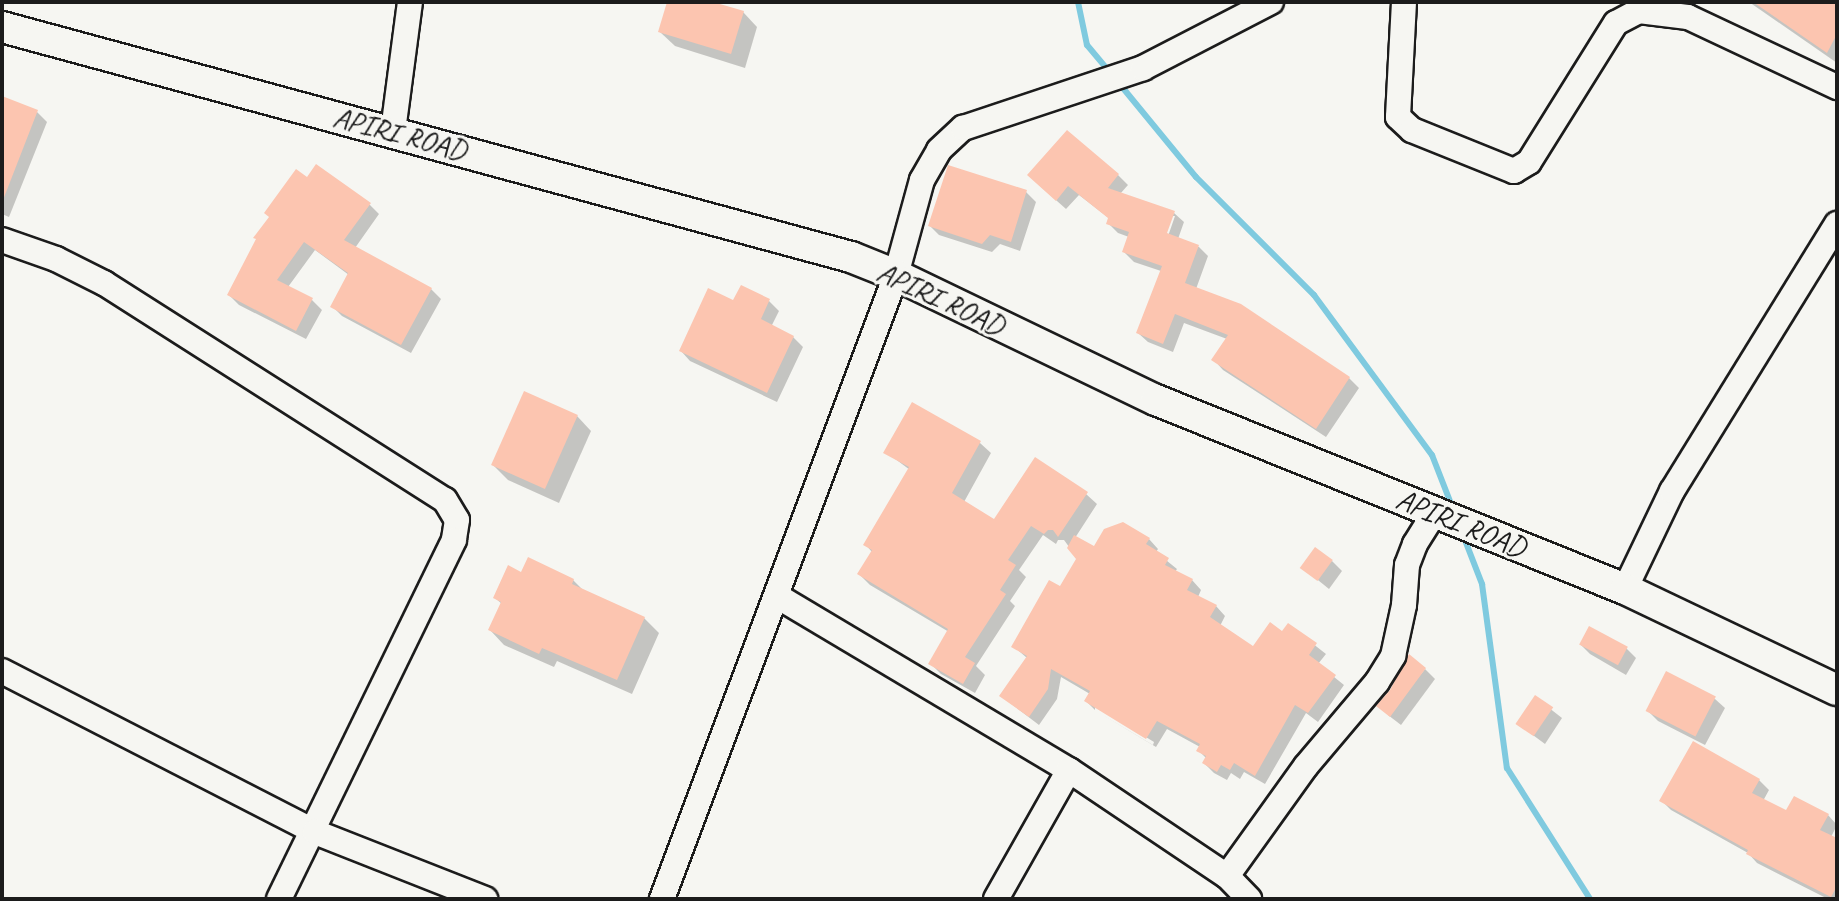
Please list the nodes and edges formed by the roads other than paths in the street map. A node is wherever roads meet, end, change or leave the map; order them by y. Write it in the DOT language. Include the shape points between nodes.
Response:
graph roads {
  1 [pos="410,2"];
  2 [pos="1271,2"];
  3 [pos="1404,2"];
  4 [pos="2,27"];
  5 [pos="1837,87"];
  6 [pos="393,131"];
  7 [pos="1837,224"];
  8 [pos="2,240"];
  9 [pos="896,275"];
  10 [pos="1435,512"];
  11 [pos="1625,589"];
  12 [pos="777,596"];
  13 [pos="2,671"];
  14 [pos="1837,690"];
  15 [pos="1069,769"];
  16 [pos="314,832"];
  17 [pos="1227,876"];
  18 [pos="279,899"];
  19 [pos="485,899"];
  20 [pos="662,899"];
  21 [pos="996,899"];
  22 [pos="1249,899"];
  1 -- 6 [label="street"];
  2 -- 9 [label="street" via="1143,68 963,128 939,150 922,180"];
  3 -- 5 [label="street" via="1398,117 1412,130 1514,171 1529,162 1616,23 1639,11 1688,17"];
  4 -- 6 [label="street, APIRI ROAD"];
  6 -- 9 [label="street, APIRI ROAD" via="851,257"];
  7 -- 11 [label="street" via="1672,491"];
  8 -- 16 [label="street" via="104,283 445,500 457,520 454,540"];
  9 -- 10 [label="street, APIRI ROAD" via="1156,400"];
  9 -- 12 [label="street"];
  10 -- 11 [label="street, APIRI ROAD"];
  10 -- 17 [label="street" via="1407,565 1394,656 1306,766"];
  11 -- 14 [label="street, APIRI ROAD"];
  12 -- 15 [label="street"];
  12 -- 20 [label="street"];
  13 -- 16 [label="street"];
  15 -- 17 [label="street"];
  15 -- 21 [label="street"];
  16 -- 18 [label="street"];
  16 -- 19 [label="street"];
  17 -- 22 [label="street"];
}
